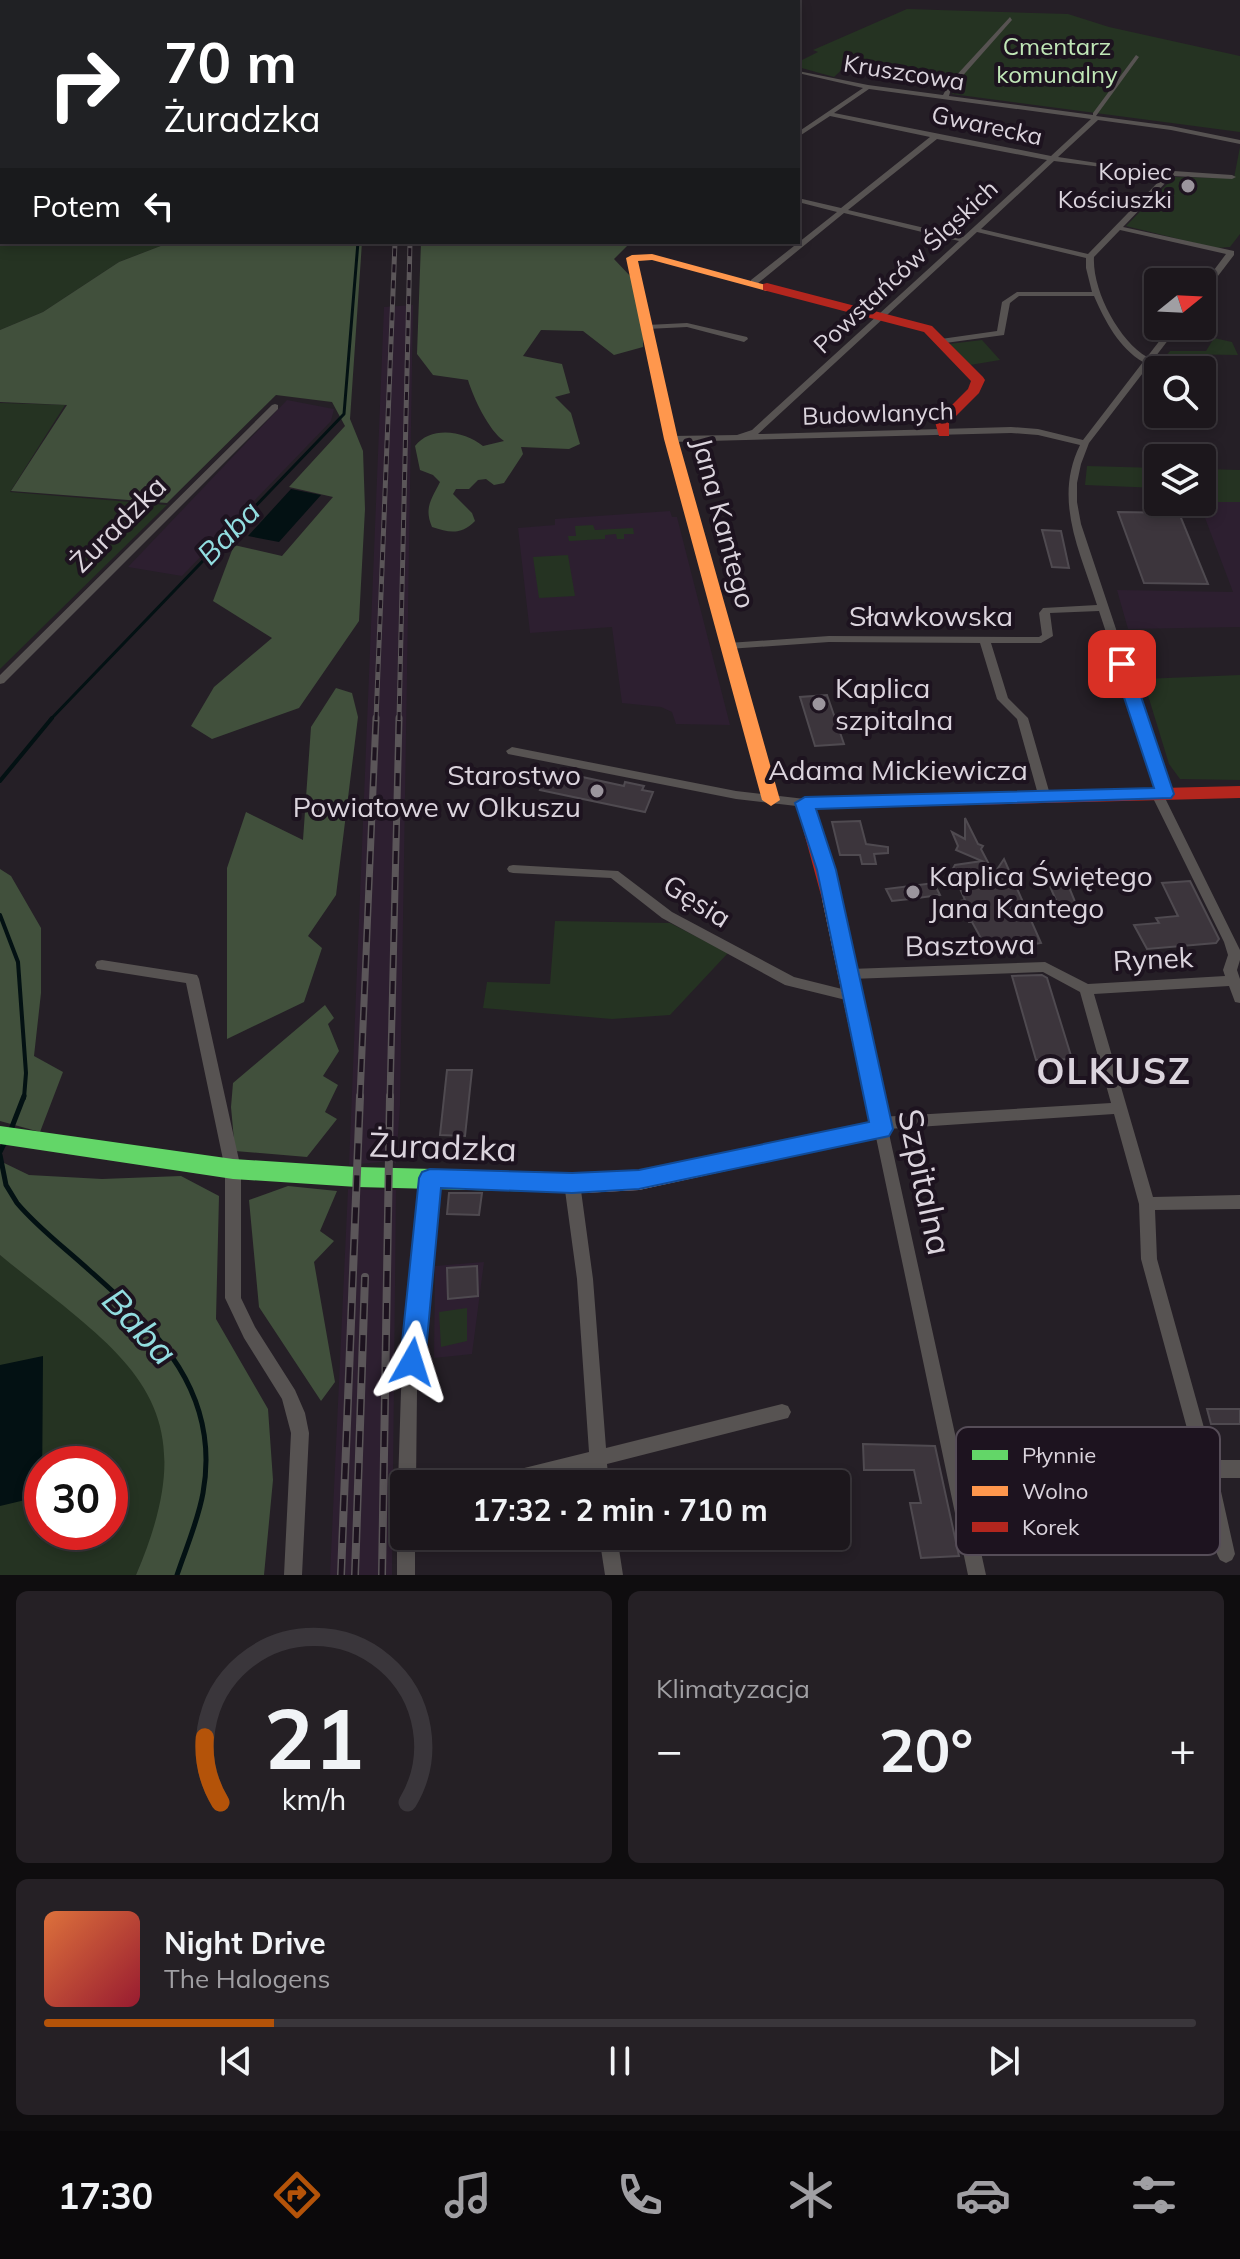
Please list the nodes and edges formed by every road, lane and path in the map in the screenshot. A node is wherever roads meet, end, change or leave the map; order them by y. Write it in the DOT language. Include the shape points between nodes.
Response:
graph roads {
  1 [pos="1010,19"];
  2 [pos="1136,57"];
  3 [pos="800,72"];
  4 [pos="955,81"];
  5 [pos="868,87"];
  6 [pos="948,89"];
  7 [pos="945,98"];
  8 [pos="830,114"];
  9 [pos="1096,116"];
  10 [pos="800,134"];
  11 [pos="936,136"];
  12 [pos="1240,142"];
  13 [pos="1051,160"];
  14 [pos="1169,175"];
  15 [pos="1232,177"];
  16 [pos="800,200"];
  17 [pos="843,210"];
  18 [pos="1119,228"];
  19 [pos="977,230"];
  20 [pos="965,240"];
  21 [pos="1090,257"];
  22 [pos="1216,273"];
  23 [pos="754,282"];
  24 [pos="1095,294"];
  25 [pos="882,316"];
  26 [pos="647,327"];
  27 [pos="744,339"];
  28 [pos="1164,340"];
  29 [pos="941,342"];
  30 [pos="1152,356"];
  31 [pos="1144,358"];
  32 [pos="1144,366"];
  33 [pos="275,407"];
  34 [pos="944,433"];
  35 [pos="738,437"];
  36 [pos="671,439"];
  37 [pos="1085,443"];
  38 [pos="1103,608"];
  39 [pos="985,640"];
  40 [pos="728,646"];
  41 [pos="0,681"];
  42 [pos="512,751"];
  43 [pos="1240,792"];
  44 [pos="1161,794"];
  45 [pos="1045,798"];
  46 [pos="771,800"];
  47 [pos="805,803"];
  48 [pos="513,869"];
  49 [pos="102,965"];
  50 [pos="850,974"];
  51 [pos="1233,981"];
  52 [pos="1086,989"];
  53 [pos="854,997"];
  54 [pos="1240,998"];
  55 [pos="1121,1108"];
  56 [pos="881,1126"];
  57 [pos="0,1135"];
  58 [pos="233,1169"];
  59 [pos="430,1178"];
  60 [pos="572,1183"];
  61 [pos="1240,1202"];
  62 [pos="1147,1204"];
  63 [pos="782,1412"];
  64 [pos="1195,1427"];
  65 [pos="596,1460"];
  66 [pos="407,1470"];
  67 [pos="554,1470"];
  68 [pos="598,1470"];
  69 [pos="956,1477"];
  70 [pos="1220,1527"];
  71 [pos="406,1550"];
  72 [pos="610,1550"];
  73 [pos="1226,1554"];
  74 [pos="973,1555"];
  75 [pos="293,1575"];
  76 [pos="406,1575"];
  77 [pos="614,1575"];
  78 [pos="977,1575"];
  1 -- 4 [label="street"];
  2 -- 9 [label="street, Powstańców Śląskich"];
  3 -- 5 [label="street, Kruszcowa"];
  4 -- 6 [label="street"];
  4 -- 6 [label="street" via="910,79"];
  5 -- 7 [label="street, Kruszcowa"];
  5 -- 8 [label="street"];
  6 -- 7 [label="street"];
  7 -- 9 [label="street, Kruszcowa"];
  8 -- 10 [label="street"];
  8 -- 11 [label="street, Gwarecka"];
  9 -- 12 [label="street, Kruszcowa"];
  9 -- 13 [label="street, Powstańców Śląskich"];
  11 -- 13 [label="street, Gwarecka"];
  11 -- 17 [label="street"];
  13 -- 14 [label="street, Gwarecka"];
  13 -- 19 [label="street, Powstańców Śląskich"];
  14 -- 15 [label="street, Gwarecka"];
  14 -- 18 [label="street"];
  16 -- 17 [label="street"];
  17 -- 20 [label="street"];
  17 -- 23 [label="street"];
  18 -- 21 [label="street"];
  18 -- 22 [label="street" via="1231,253"];
  19 -- 20 [label="street, Powstańców Śląskich"];
  19 -- 21 [label="street"];
  20 -- 25 [label="street, Powstańców Śląskich"];
  21 -- 24 [label="street"];
  23 -- 25 [label="street"];
  23 -- 26 [label="street, Jana Kantego" via="652,257 632,258"];
  24 -- 29 [label="street" via="1017,294 1006,302 1001,333"];
  24 -- 31 [label="street"];
  25 -- 29 [label="street" via="928,329"];
  25 -- 35 [label="street, Powstańców Śląskich" via="763,426"];
  26 -- 27 [label="street" via="687,325"];
  26 -- 36 [label="street, Jana Kantego"];
  28 -- 30 [label="street"];
  29 -- 34 [label="street" via="978,380 942,422"];
  32 -- 37 [label="street"];
  33 -- 41 [label="street, Żuradzka"];
  34 -- 35 [label="street, Budowlanych"];
  34 -- 37 [label="street, Budowlanych" via="1024,431"];
  35 -- 36 [label="street, Budowlanych"];
  36 -- 40 [label="street, Jana Kantego"];
  37 -- 38 [label="street" via="1075,462 1070,497"];
  38 -- 39 [label="street, Sławkowska" via="1047,610 1048,636 1041,640"];
  38 -- 44 [label="street"];
  39 -- 40 [label="street, Sławkowska" via="829,639"];
  39 -- 45 [label="street" via="1003,699 1022,718"];
  40 -- 46 [label="street, Jana Kantego"];
  42 -- 46 [label="street, Adama Mickiewicza"];
  43 -- 44 [label="street, Adama Mickiewicza"];
  44 -- 45 [label="street, Adama Mickiewicza"];
  44 -- 51 [label="street" via="1231,942"];
  45 -- 47 [label="street, Adama Mickiewicza"];
  46 -- 47 [label="street, Adama Mickiewicza"];
  47 -- 50 [label="street, Szpitalna"];
  48 -- 53 [label="street, Gęsia" via="614,874 667,915 790,981"];
  49 -- 58 [label="street" via="192,979"];
  50 -- 52 [label="street, Basztowa" via="1045,967"];
  50 -- 53 [label="street, Szpitalna"];
  51 -- 52 [label="street, Rynek"];
  51 -- 54 [label="street, Rynek"];
  52 -- 55 [label="street, Rynek"];
  53 -- 56 [label="street, Szpitalna"];
  55 -- 56 [label="street, Żuradzka"];
  55 -- 62 [label="street, Rynek"];
  56 -- 60 [label="street, Żuradzka" via="639,1180"];
  56 -- 69 [label="street, Szpitalna"];
  57 -- 58 [label="street, Żuradzka"];
  58 -- 59 [label="street, Żuradzka"];
  58 -- 75 [label="street" via="233,1298 291,1392 298,1413"];
  59 -- 60 [label="street, Żuradzka"];
  59 -- 66 [label="street" via="409,1391"];
  60 -- 65 [label="street" via="587,1295"];
  61 -- 62 [label="street"];
  62 -- 64 [label="street, Rynek" via="1149,1259"];
  63 -- 65 [label="street"];
  65 -- 67 [label="street"];
  65 -- 68 [label="street"];
  70 -- 73 [label="street, Rynek"];
  71 -- 76 [label="street"];
  72 -- 77 [label="street"];
  74 -- 78 [label="street, Szpitalna"];
}
